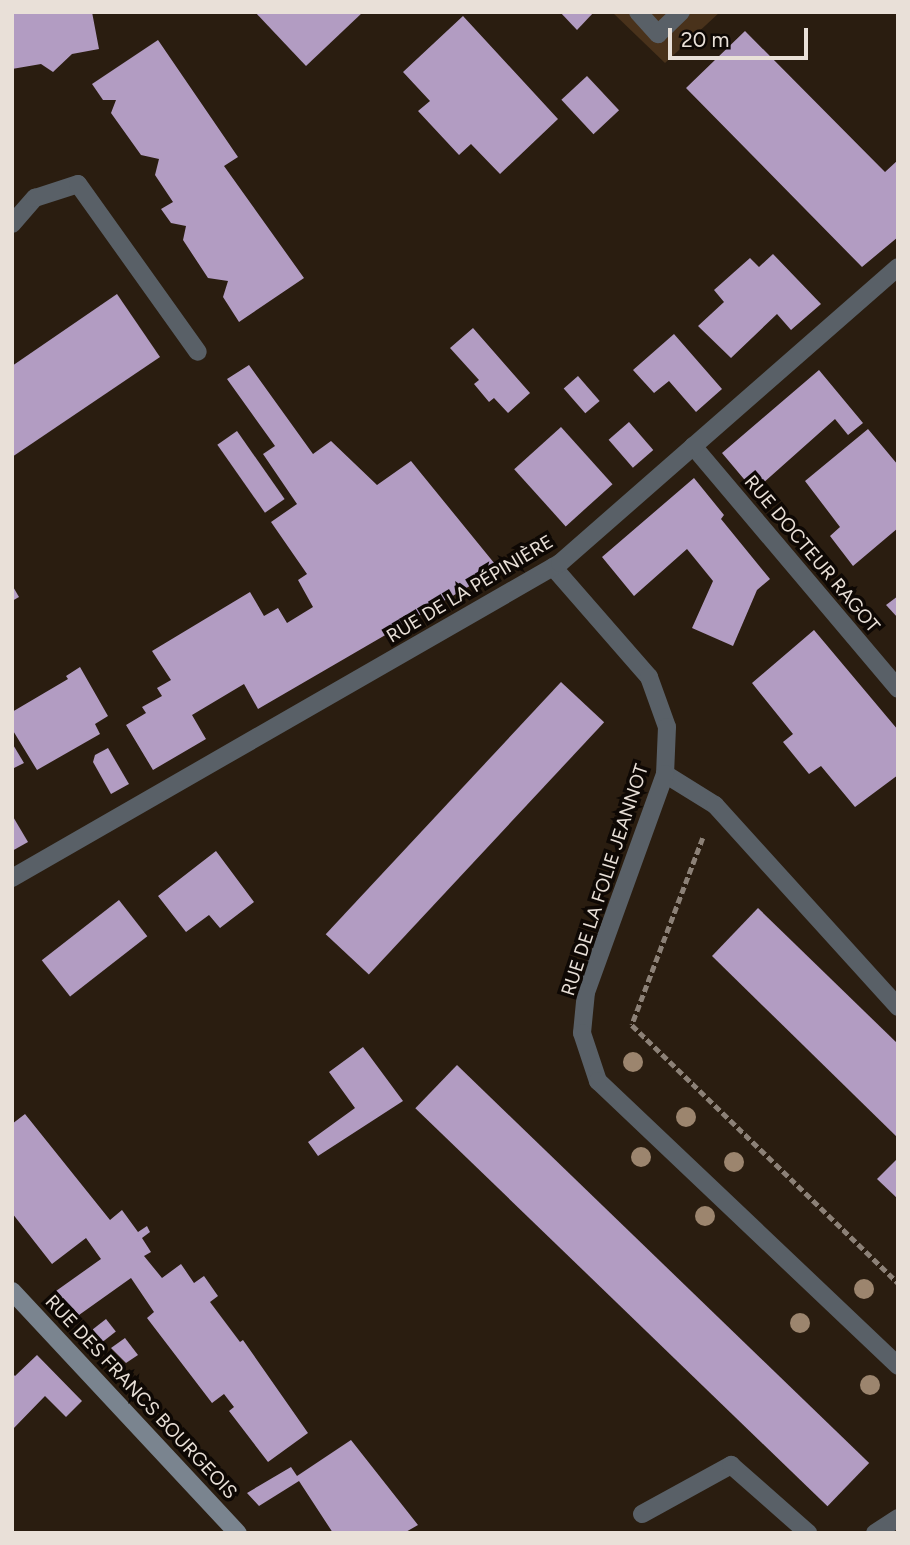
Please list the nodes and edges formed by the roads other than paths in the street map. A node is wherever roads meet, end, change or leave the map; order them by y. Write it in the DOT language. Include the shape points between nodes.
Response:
graph roads {
  1 [pos="638,12"];
  2 [pos="681,12"];
  3 [pos="12,224"];
  4 [pos="898,267"];
  5 [pos="198,352"];
  6 [pos="693,446"];
  7 [pos="553,567"];
  8 [pos="898,689"];
  9 [pos="665,774"];
  10 [pos="12,878"];
  11 [pos="898,1007"];
  12 [pos="12,1291"];
  13 [pos="898,1366"];
  14 [pos="642,1514"];
  15 [pos="898,1518"];
  16 [pos="238,1533"];
  17 [pos="808,1533"];
  18 [pos="875,1533"];
  1 -- 2 [label="street" via="658,34"];
  3 -- 5 [label="street" via="35,198 78,184"];
  4 -- 6 [label="street, RUE DE LA PÉPINIÈRE"];
  6 -- 7 [label="street, RUE DE LA PÉPINIÈRE"];
  6 -- 8 [label="street, RUE DOCTEUR RAGOT"];
  7 -- 9 [label="street, RUE DE LA FOLIE JEANNOT" via="649,677 667,727"];
  7 -- 10 [label="street, RUE DE LA PÉPINIÈRE"];
  9 -- 11 [label="street" via="715,805"];
  9 -- 13 [label="street, RUE DE LA FOLIE JEANNOT" via="586,992 582,1033 598,1080"];
  12 -- 16 [label="street, RUE DES FRANCS BOURGEOIS"];
  14 -- 17 [label="street" via="731,1465"];
  15 -- 18 [label="street"];
}
